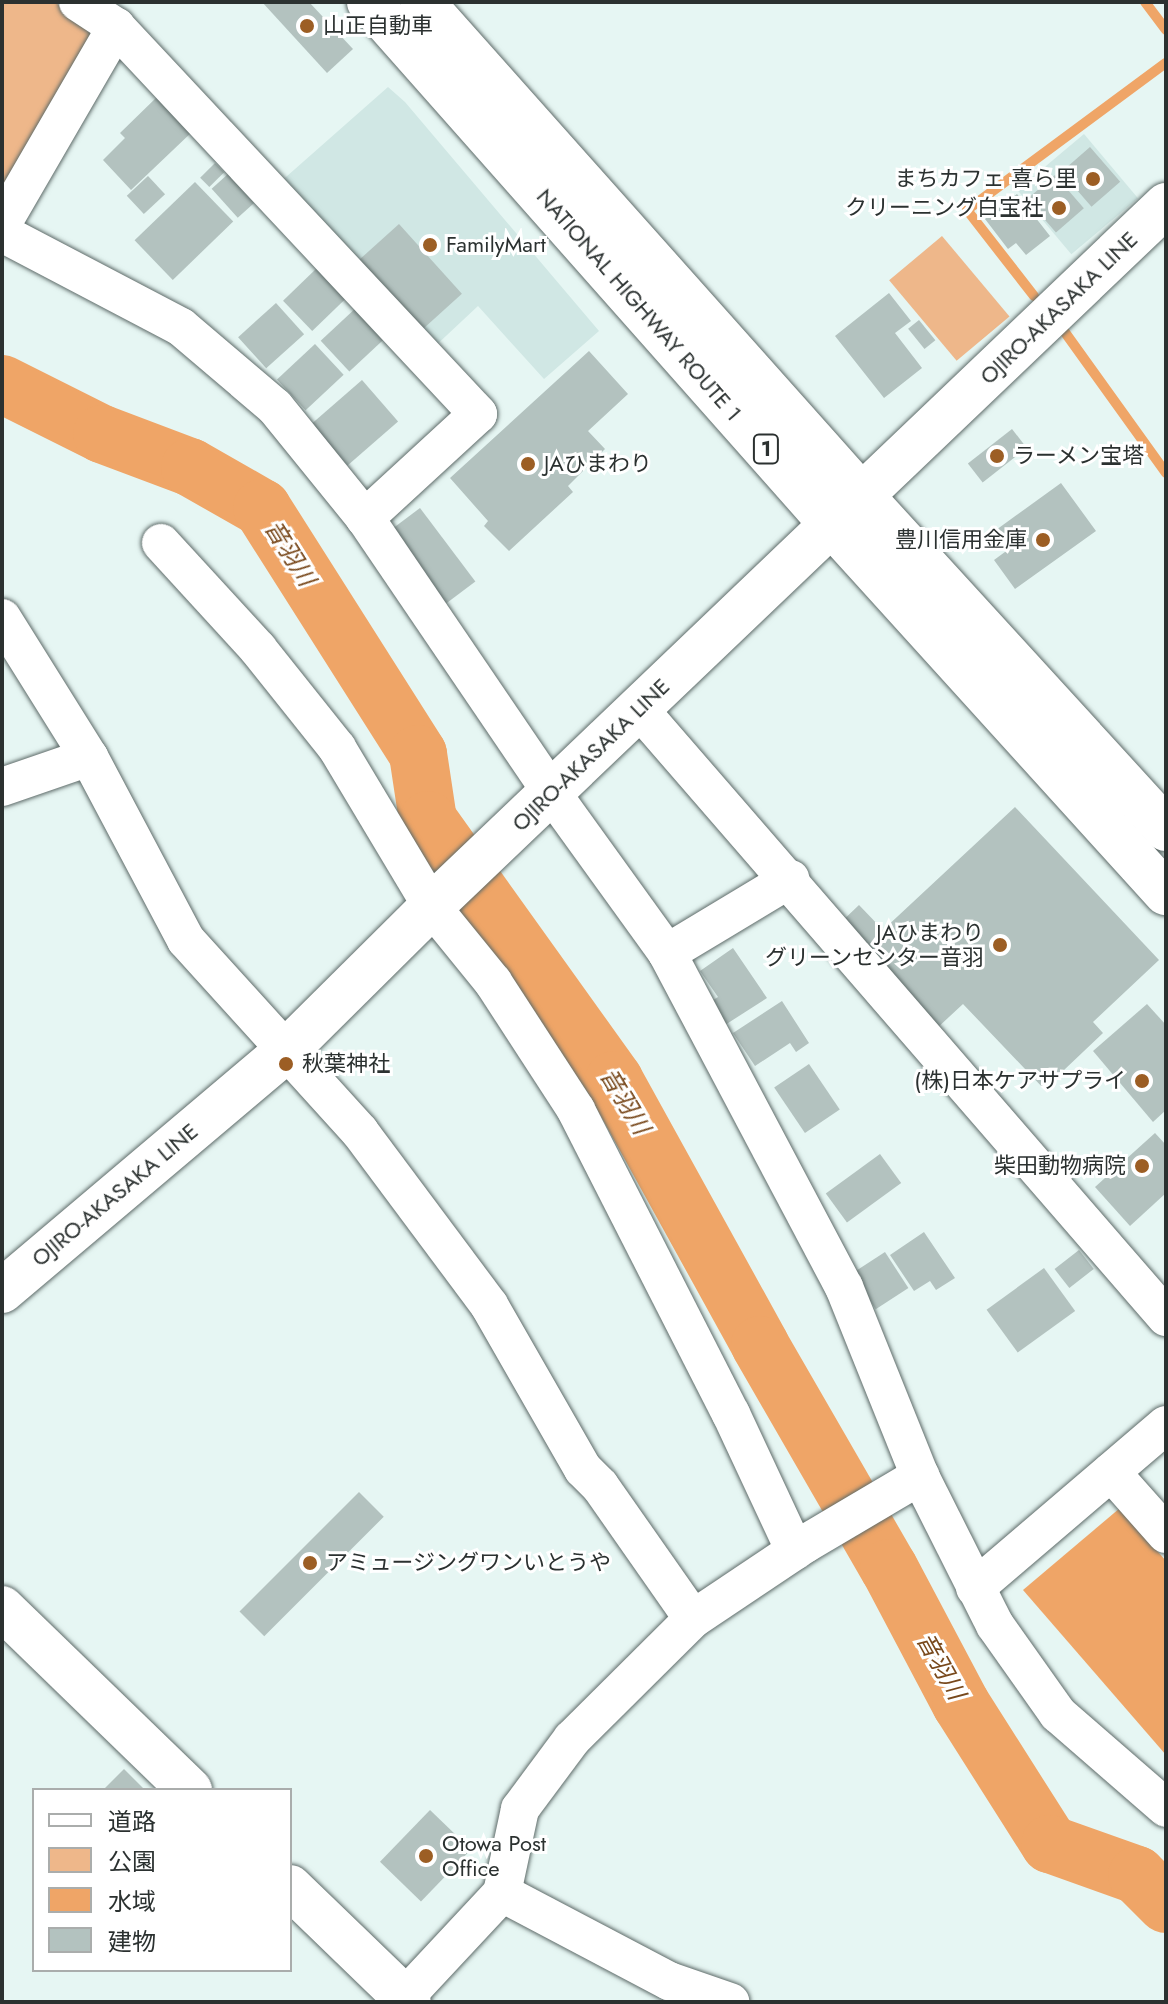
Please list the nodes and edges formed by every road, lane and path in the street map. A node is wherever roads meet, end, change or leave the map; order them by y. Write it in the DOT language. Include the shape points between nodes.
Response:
graph roads {
  1 [pos="78,2"];
  2 [pos="369,2"];
  3 [pos="422,2"];
  4 [pos="116,27"];
  5 [pos="1166,205"];
  6 [pos="2,224"];
  7 [pos="2,233"];
  8 [pos="847,511"];
  9 [pos="365,518"];
  10 [pos="161,543"];
  11 [pos="2,618"];
  12 [pos="639,709"];
  13 [pos="89,757"];
  14 [pos="2,787"];
  15 [pos="551,792"];
  16 [pos="1166,829"];
  17 [pos="790,879"];
  18 [pos="1166,893"];
  19 [pos="436,903"];
  20 [pos="667,953"];
  21 [pos="286,1051"];
  22 [pos="2,1291"];
  23 [pos="1166,1317"];
  24 [pos="1166,1425"];
  25 [pos="1111,1472"];
  26 [pos="913,1479"];
  27 [pos="1166,1534"];
  28 [pos="800,1547"];
  29 [pos="975,1588"];
  30 [pos="2,1608"];
  31 [pos="693,1619"];
  32 [pos="188,1788"];
  33 [pos="1166,1808"];
  34 [pos="292,1889"];
  35 [pos="502,1893"];
  36 [pos="403,2001"];
  37 [pos="730,2002"];
  1 -- 4 [label="street"];
  2 -- 8 [label="main road, NATIONAL HIGHWAY ROUTE 1 / 1"];
  3 -- 8 [label="main road, NATIONAL HIGHWAY ROUTE 1 / 1"];
  4 -- 6 [label="street"];
  4 -- 9 [label="street" via="478,414"];
  5 -- 8 [label="main road, OJIRO-AKASAKA LINE"];
  7 -- 9 [label="street" via="181,327 275,407"];
  8 -- 12 [label="main road, OJIRO-AKASAKA LINE"];
  8 -- 16 [label="main road, NATIONAL HIGHWAY ROUTE 1 / 1"];
  8 -- 18 [label="main road, NATIONAL HIGHWAY ROUTE 1 / 1"];
  9 -- 15 [label="street"];
  10 -- 19 [label="street" via="258,649 337,748"];
  11 -- 13 [label="street"];
  12 -- 15 [label="main road, OJIRO-AKASAKA LINE"];
  12 -- 17 [label="street"];
  13 -- 14 [label="street"];
  13 -- 21 [label="street" via="186,940"];
  15 -- 19 [label="main road, OJIRO-AKASAKA LINE"];
  15 -- 20 [label="street"];
  17 -- 20 [label="street"];
  17 -- 23 [label="street"];
  19 -- 21 [label="main road, OJIRO-AKASAKA LINE"];
  19 -- 28 [label="street" via="576,1110"];
  20 -- 26 [label="street" via="844,1287"];
  21 -- 22 [label="main road, OJIRO-AKASAKA LINE"];
  21 -- 31 [label="street" via="360,1132 489,1305 583,1469"];
  24 -- 25 [label="street"];
  25 -- 27 [label="street"];
  25 -- 29 [label="street"];
  26 -- 28 [label="street"];
  26 -- 29 [label="street"];
  28 -- 31 [label="street"];
  29 -- 33 [label="street" via="1058,1714"];
  30 -- 32 [label="main road"];
  31 -- 35 [label="street" via="572,1739 520,1809"];
  34 -- 36 [label="main road"];
  35 -- 36 [label="street"];
  35 -- 37 [label="street" via="669,1981"];
}
